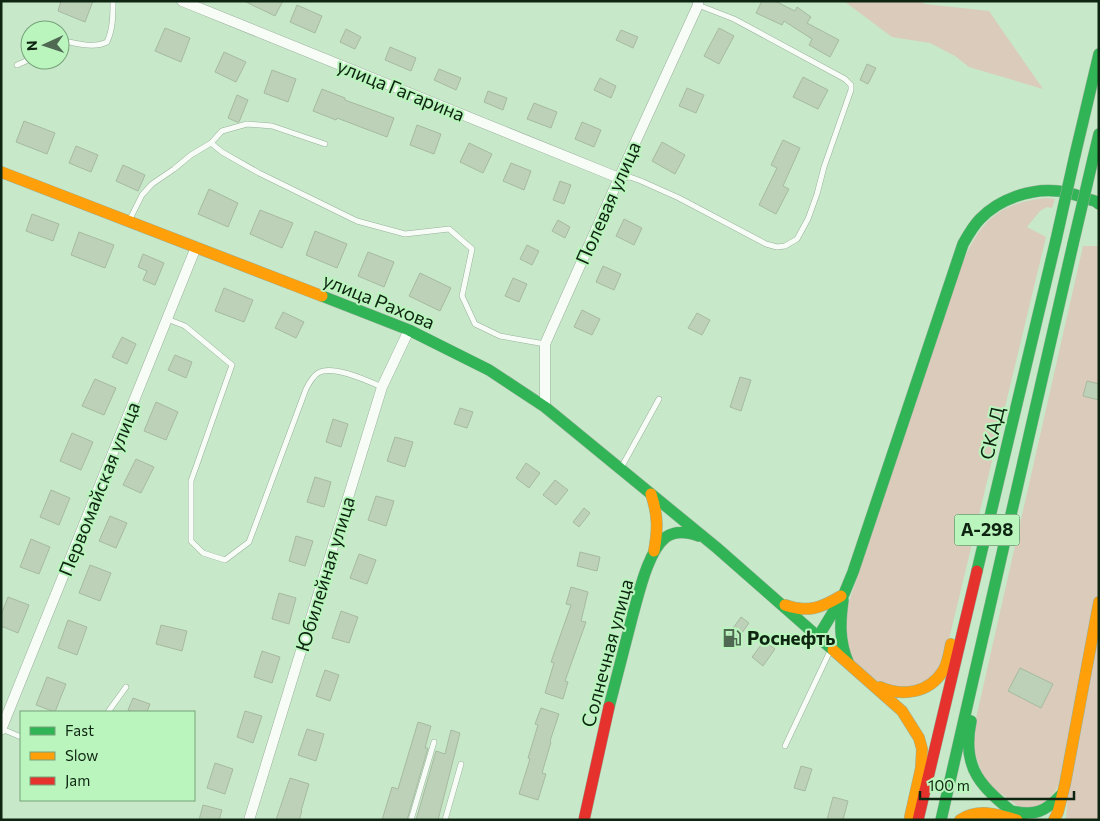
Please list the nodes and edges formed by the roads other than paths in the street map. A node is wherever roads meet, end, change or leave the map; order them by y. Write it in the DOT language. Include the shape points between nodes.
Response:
graph roads {
  1 [pos="114,1"];
  2 [pos="182,1"];
  3 [pos="698,3"];
  4 [pos="70,42"];
  5 [pos="1099,54"];
  6 [pos="20,64"];
  7 [pos="17,65"];
  8 [pos="1099,134"];
  9 [pos="211,143"];
  10 [pos="325,144"];
  11 [pos="1,172"];
  12 [pos="619,178"];
  13 [pos="1099,204"];
  14 [pos="129,222"];
  15 [pos="196,247"];
  16 [pos="167,319"];
  17 [pos="409,330"];
  18 [pos="546,344"];
  19 [pos="382,387"];
  20 [pos="659,398"];
  21 [pos="546,407"];
  22 [pos="621,468"];
  23 [pos="650,492"];
  24 [pos="702,537"];
  25 [pos="653,554"];
  26 [pos="981,554"];
  27 [pos="1001,558"];
  28 [pos="844,594"];
  29 [pos="1099,602"];
  30 [pos="782,604"];
  31 [pos="818,637"];
  32 [pos="832,648"];
  33 [pos="850,664"];
  34 [pos="870,682"];
  35 [pos="126,687"];
  36 [pos="109,711"];
  37 [pos="2,730"];
  38 [pos="20,737"];
  39 [pos="434,742"];
  40 [pos="785,746"];
  41 [pos="461,764"];
  42 [pos="1063,794"];
  43 [pos="1014,815"];
  44 [pos="1056,817"];
  45 [pos="249,820"];
  46 [pos="411,820"];
  47 [pos="445,820"];
  48 [pos="584,820"];
  49 [pos="910,820"];
  50 [pos="918,820"];
  51 [pos="941,820"];
  52 [pos="960,820"];
  53 [pos="1022,820"];
  1 -- 4 [label="lane" via="113,22 107,42 93,46"];
  2 -- 12 [label="street, улица Гагарина"];
  3 -- 12 [label="street, Полевая улица"];
  3 -- 12 [label="lane" via="734,19 851,85 808,219 796,239 777,247 641,181"];
  5 -- 26 [label="main road, СКАД / А-298, bridge"];
  6 -- 7 [label="lane"];
  8 -- 27 [label="main road, СКАД / А-298, bridge"];
  9 -- 10 [label="lane" via="222,131 247,124 272,126"];
  9 -- 14 [label="lane" via="152,184 142,195"];
  9 -- 18 [label="lane" via="259,174 357,221 405,234 449,229 472,249 462,296 476,324 500,336"];
  11 -- 14 [label="main road, улица Рахова"];
  12 -- 18 [label="street, Полевая улица"];
  13 -- 28 [label="main road" via="1057,191 1030,193 991,209 970,233 963,244"];
  14 -- 15 [label="main road, улица Рахова"];
  15 -- 16 [label="street, Первомайская улица"];
  15 -- 17 [label="main road, улица Рахова"];
  16 -- 19 [label="lane" via="185,326 232,365 190,480 192,541 203,553 225,560 249,542 311,380 319,372 337,371"];
  16 -- 37 [label="street, Первомайская улица"];
  17 -- 19 [label="street, Юбилейная улица"];
  17 -- 21 [label="main road, улица Рахова" via="489,370"];
  18 -- 21 [label="street, Полевая улица"];
  19 -- 45 [label="street, Юбилейная улица"];
  20 -- 22 [label="lane"];
  21 -- 22 [label="main road, улица Рахова"];
  22 -- 23 [label="main road, улица Рахова"];
  23 -- 24 [label="main road, улица Рахова"];
  23 -- 25 [label="main road" via="658,517"];
  24 -- 25 [label="main road, Солнечная улица" via="689,532 669,535"];
  24 -- 30 [label="main road, улица Рахова"];
  25 -- 48 [label="main road, Солнечная улица" via="613,690"];
  26 -- 34 [label="main road" via="966,583 944,670 916,692 895,693"];
  26 -- 50 [label="main road, СКАД / А-298"];
  27 -- 43 [label="main road" via="996,613 968,730 968,746 979,780"];
  27 -- 51 [label="main road, СКАД / А-298"];
  28 -- 30 [label="main road" via="813,609 793,609"];
  28 -- 31 [label="main road"];
  28 -- 33 [label="main road" via="841,640"];
  29 -- 42 [label="main road"];
  30 -- 31 [label="main road, улица Рахова"];
  31 -- 32 [label="main road, улица Рахова"];
  32 -- 33 [label="main road, улица Рахова"];
  32 -- 40 [label="lane"];
  33 -- 34 [label="main road, улица Рахова"];
  34 -- 49 [label="main road, улица Рахова" via="902,711 922,744 923,756"];
  35 -- 36 [label="lane"];
  37 -- 38 [label="lane"];
  39 -- 46 [label="lane"];
  41 -- 47 [label="lane"];
  42 -- 43 [label="main road" via="1042,811"];
  42 -- 44 [label="main road"];
  43 -- 52 [label="main road" via="974,813"];
  43 -- 53 [label="main road"];
}
